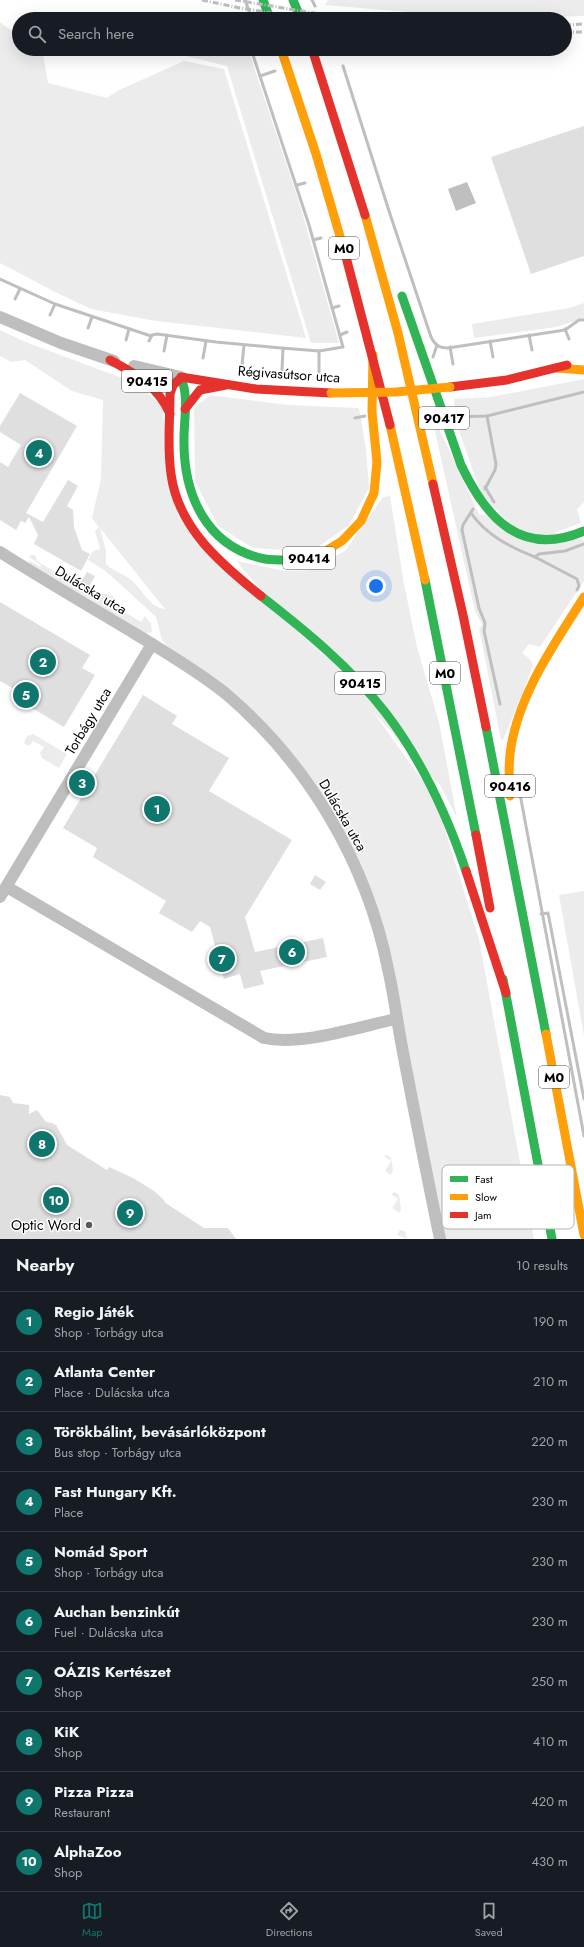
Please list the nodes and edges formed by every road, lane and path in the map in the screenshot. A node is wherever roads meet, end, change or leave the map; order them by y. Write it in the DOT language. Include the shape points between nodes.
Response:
graph roads {
  1 [pos="263,0"];
  2 [pos="293,0"];
  3 [pos="267,12"];
  4 [pos="298,12"];
  5 [pos="283,56"];
  6 [pos="314,56"];
  7 [pos="368,225"];
  8 [pos="384,244"];
  9 [pos="399,289"];
  10 [pos="0,317"];
  11 [pos="373,355"];
  12 [pos="584,359"];
  13 [pos="110,360"];
  14 [pos="556,368"];
  15 [pos="584,370"];
  16 [pos="181,377"];
  17 [pos="226,384"];
  18 [pos="185,409"];
  19 [pos="171,415"];
  20 [pos="584,530"];
  21 [pos="0,552"];
  22 [pos="584,597"];
  23 [pos="152,644"];
  24 [pos="3,892"];
  25 [pos="524,919"];
  26 [pos="506,993"];
  27 [pos="396,1019"];
  28 [pos="538,1165"];
  29 [pos="571,1165"];
  30 [pos="574,1183"];
  31 [pos="550,1229"];
  32 [pos="584,1236"];
  33 [pos="440,1239"];
  34 [pos="552,1239"];
  1 -- 3 [label="main road"];
  2 -- 4 [label="main road"];
  5 -- 11 [label="main road, M0" via="319,164"];
  6 -- 7 [label="main road, M0"];
  7 -- 8 [label="main road"];
  7 -- 25 [label="main road, M0" via="398,333 463,615"];
  9 -- 20 [label="main road, 90417" via="462,467 481,503 505,526 530,537 566,537"];
  10 -- 13 [label="street, Régivasútsor utca" via="61,344"];
  11 -- 18 [label="main road, 90414" via="372,413 378,469 374,492 368,508 352,532 338,544 306,559 271,561 253,556 236,550 206,524 191,496 186,478"];
  11 -- 26 [label="main road, M0" via="435,622"];
  12 -- 14 [label="main road, Régivasútsor utca"];
  13 -- 16 [label="street, Régivasútsor utca"];
  13 -- 19 [label="main road, 90415" via="157,389 165,399"];
  14 -- 15 [label="main road"];
  14 -- 17 [label="main road, Régivasútsor utca, bridge" via="507,380 396,392 279,391"];
  16 -- 17 [label="main road, Régivasútsor utca"];
  16 -- 18 [label="main road, 90414"];
  16 -- 19 [label="main road, 90415" via="171,390"];
  17 -- 18 [label="main road" via="200,390"];
  19 -- 26 [label="main road, 90415" via="171,476 176,496 190,526 202,543 222,563 329,651 380,705 415,755 436,794 455,839"];
  21 -- 23 [label="street, Dulácska utca"];
  22 -- 25 [label="main road, 90416" via="525,698 512,742 510,804"];
  23 -- 24 [label="street, Torbágy utca"];
  23 -- 27 [label="street, Dulácska utca" via="205,678 241,708 294,766 326,810 362,882 388,969"];
  24 -- 27 [label="street" via="264,1038 277,1041 298,1040"];
  25 -- 29 [label="main road, M0"];
  26 -- 28 [label="main road, M0"];
  27 -- 33 [label="street, Dulácska utca"];
  30 -- 32 [label="main road, M0"];
  31 -- 34 [label="main road, M0"];
}
